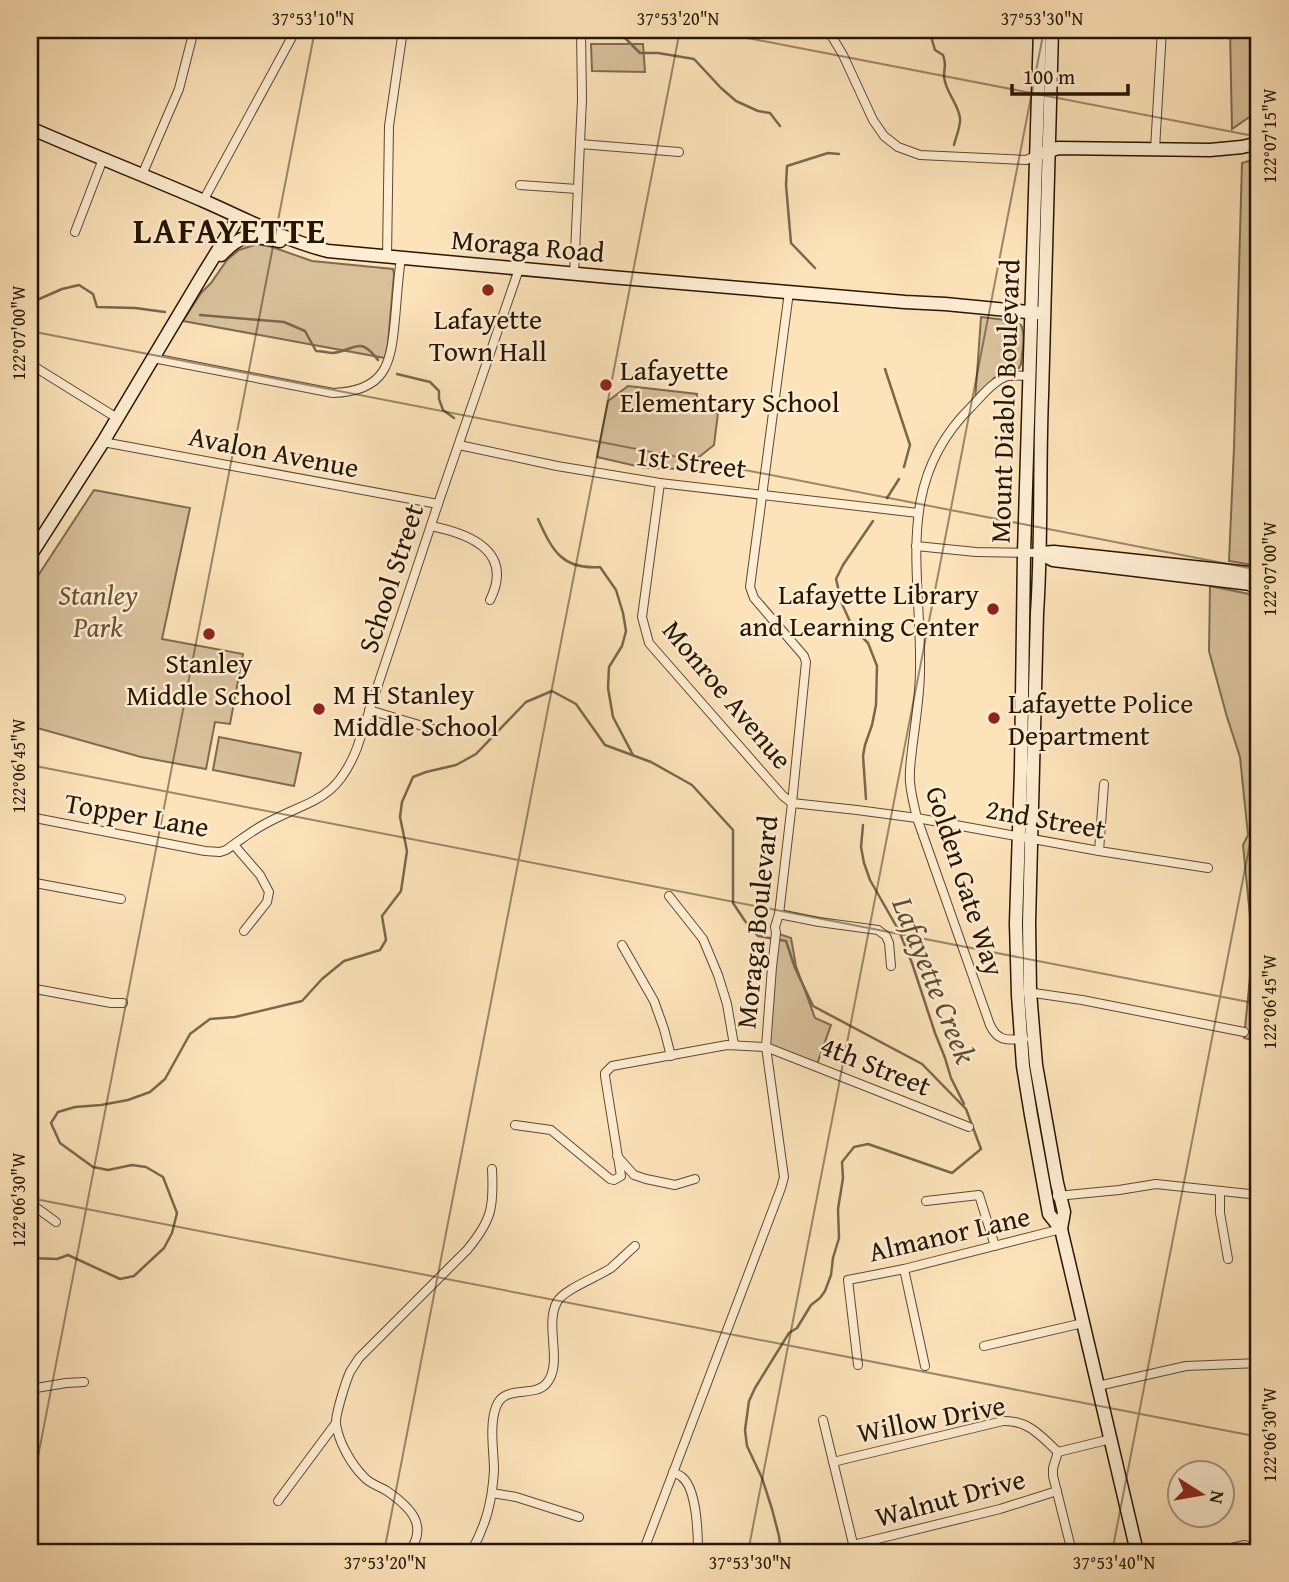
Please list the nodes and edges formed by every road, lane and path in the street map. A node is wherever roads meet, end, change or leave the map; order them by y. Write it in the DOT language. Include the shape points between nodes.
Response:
graph roads {
  1 [pos="194,30"];
  2 [pos="403,30"];
  3 [pos="581,30"];
  4 [pos="828,30"];
  5 [pos="1040,30"];
  6 [pos="1052,30"];
  7 [pos="1162,30"];
  8 [pos="293,35"];
  9 [pos="30,128"];
  10 [pos="1259,143"];
  11 [pos="580,144"];
  12 [pos="1155,149"];
  13 [pos="679,152"];
  14 [pos="1043,154"];
  15 [pos="103,159"];
  16 [pos="142,175"];
  17 [pos="520,185"];
  18 [pos="578,190"];
  19 [pos="203,201"];
  20 [pos="238,218"];
  21 [pos="75,232"];
  22 [pos="312,247"];
  23 [pos="394,257"];
  24 [pos="519,269"];
  25 [pos="574,274"];
  26 [pos="202,276"];
  27 [pos="789,292"];
  28 [pos="1038,313"];
  29 [pos="153,358"];
  30 [pos="30,363"];
  31 [pos="1030,376"];
  32 [pos="117,418"];
  33 [pos="103,442"];
  34 [pos="459,445"];
  35 [pos="660,483"];
  36 [pos="762,494"];
  37 [pos="438,504"];
  38 [pos="918,513"];
  39 [pos="431,526"];
  40 [pos="916,546"];
  41 [pos="1024,553"];
  42 [pos="1039,553"];
  43 [pos="30,556"];
  44 [pos="1138,561"];
  45 [pos="1116,568"];
  46 [pos="1258,584"];
  47 [pos="490,600"];
  48 [pos="369,710"];
  49 [pos="436,730"];
  50 [pos="1104,784"];
  51 [pos="792,803"];
  52 [pos="30,817"];
  53 [pos="917,818"];
  54 [pos="1025,837"];
  55 [pos="234,845"];
  56 [pos="1099,851"];
  57 [pos="1208,868"];
  58 [pos="30,883"];
  59 [pos="669,895"];
  60 [pos="121,899"];
  61 [pos="779,914"];
  62 [pos="244,931"];
  63 [pos="622,945"];
  64 [pos="891,966"];
  65 [pos="30,988"];
  66 [pos="1024,991"];
  67 [pos="123,1003"];
  68 [pos="1244,1032"];
  69 [pos="1020,1040"];
  70 [pos="1034,1040"];
  71 [pos="734,1045"];
  72 [pos="766,1047"];
  73 [pos="671,1056"];
  74 [pos="515,1125"];
  75 [pos="970,1127"];
  76 [pos="617,1156"];
  77 [pos="492,1170"];
  78 [pos="695,1179"];
  79 [pos="1220,1192"];
  80 [pos="1259,1195"];
  81 [pos="1054,1196"];
  82 [pos="926,1201"];
  83 [pos="30,1203"];
  84 [pos="56,1222"];
  85 [pos="1061,1230"];
  86 [pos="635,1246"];
  87 [pos="995,1246"];
  88 [pos="1228,1259"];
  89 [pos="904,1269"];
  90 [pos="1083,1323"];
  91 [pos="984,1346"];
  92 [pos="1259,1363"];
  93 [pos="858,1365"];
  94 [pos="925,1366"];
  95 [pos="84,1382"];
  96 [pos="1098,1386"];
  97 [pos="30,1389"];
  98 [pos="823,1420"];
  99 [pos="336,1423"];
  100 [pos="1111,1439"];
  101 [pos="1058,1451"];
  102 [pos="833,1462"];
  103 [pos="673,1472"];
  104 [pos="1057,1491"];
  105 [pos="492,1493"];
  106 [pos="278,1501"];
  107 [pos="579,1517"];
  108 [pos="1245,1545"];
  109 [pos="854,1549"];
  110 [pos="413,1551"];
  111 [pos="471,1552"];
  112 [pos="643,1552"];
  113 [pos="698,1552"];
  114 [pos="1072,1552"];
  115 [pos="1137,1552"];
  116 [pos="1213,1552"];
  1 -- 16 [label="street" via="179,89"];
  2 -- 23 [label="street" via="389,126"];
  3 -- 11 [label="street"];
  4 -- 14 [label="street" via="873,120 898,148 920,155 1026,160"];
  5 -- 14 [label="main road, Mount Diablo Boulevard"];
  6 -- 14 [label="main road, Mount Diablo Boulevard"];
  7 -- 12 [label="street"];
  8 -- 19 [label="street"];
  9 -- 15 [label="main road, Moraga Road"];
  10 -- 12 [label="main road" via="1210,150"];
  11 -- 13 [label="street"];
  11 -- 18 [label="street"];
  12 -- 14 [label="main road" via="1058,148"];
  14 -- 28 [label="main road, Mount Diablo Boulevard"];
  15 -- 16 [label="main road, Moraga Road"];
  15 -- 21 [label="street"];
  16 -- 19 [label="main road, Moraga Road"];
  17 -- 18 [label="street"];
  18 -- 25 [label="street"];
  19 -- 20 [label="main road, Moraga Road"];
  20 -- 22 [label="main road, Moraga Road"];
  20 -- 26 [label="main road"];
  22 -- 23 [label="main road, Moraga Road"];
  22 -- 26 [label="main road" via="246,237 235,242"];
  23 -- 24 [label="main road, Moraga Road"];
  23 -- 29 [label="street" via="392,348 381,375 359,389 333,393"];
  24 -- 25 [label="main road, Moraga Road"];
  24 -- 34 [label="street, School Street"];
  25 -- 27 [label="main road, Moraga Road"];
  26 -- 29 [label="main road"];
  27 -- 28 [label="main road, Moraga Road"];
  27 -- 36 [label="street, Moraga Boulevard"];
  28 -- 31 [label="main road, Mount Diablo Boulevard"];
  28 -- 42 [label="main road, Mount Diablo Boulevard"];
  29 -- 32 [label="main road"];
  30 -- 32 [label="street"];
  31 -- 38 [label="street, Golden Gate Way" via="1006,377 995,384 950,431 926,478"];
  31 -- 41 [label="main road, Mount Diablo Boulevard"];
  32 -- 33 [label="main road"];
  33 -- 37 [label="street, Avalon Avenue"];
  33 -- 43 [label="main road"];
  34 -- 35 [label="street, 1st Street"];
  34 -- 37 [label="street, School Street"];
  35 -- 36 [label="street, 1st Street"];
  35 -- 51 [label="street, Monroe Avenue" via="642,614 649,643"];
  36 -- 38 [label="street, 1st Street"];
  36 -- 51 [label="street, Moraga Boulevard" via="751,593 806,662"];
  37 -- 39 [label="street, School Street"];
  38 -- 40 [label="street, Golden Gate Way"];
  39 -- 47 [label="street" via="468,537 492,555 498,576"];
  39 -- 48 [label="street, School Street"];
  40 -- 41 [label="street"];
  40 -- 53 [label="street, Golden Gate Way" via="920,672 909,779"];
  41 -- 42 [label="street"];
  41 -- 54 [label="main road, Mount Diablo Boulevard"];
  42 -- 44 [label="main road"];
  42 -- 45 [label="main road" via="1053,560"];
  42 -- 54 [label="main road, Mount Diablo Boulevard"];
  44 -- 45 [label="main road"];
  44 -- 46 [label="main road"];
  45 -- 46 [label="main road"];
  48 -- 49 [label="street"];
  48 -- 55 [label="street, School Street" via="350,765 336,785"];
  50 -- 56 [label="street"];
  51 -- 53 [label="street, 2nd Street"];
  51 -- 61 [label="street, Moraga Boulevard"];
  52 -- 55 [label="street, Topper Lane" via="205,851 220,852"];
  53 -- 54 [label="street, 2nd Street"];
  53 -- 69 [label="street, Golden Gate Way" via="993,1030 999,1038"];
  54 -- 56 [label="street, 2nd Street"];
  54 -- 66 [label="main road, Mount Diablo Boulevard" via="1029,923"];
  55 -- 62 [label="street" via="269,892 267,902"];
  56 -- 57 [label="street, 2nd Street"];
  58 -- 60 [label="street"];
  59 -- 71 [label="street" via="703,939 727,1004"];
  61 -- 64 [label="street" via="878,930 889,943"];
  61 -- 72 [label="street, Moraga Boulevard"];
  63 -- 73 [label="street" via="654,1001"];
  65 -- 67 [label="street"];
  66 -- 68 [label="street"];
  66 -- 69 [label="main road, Mount Diablo Boulevard"];
  66 -- 70 [label="main road, Mount Diablo Boulevard"];
  69 -- 70 [label="street, Golden Gate Way"];
  69 -- 81 [label="main road, Mount Diablo Boulevard" via="1031,1115"];
  70 -- 81 [label="main road, Mount Diablo Boulevard"];
  71 -- 72 [label="street, 4th Street"];
  71 -- 73 [label="street, 4th Street"];
  72 -- 75 [label="street, 4th Street"];
  72 -- 103 [label="street, Moraga Boulevard" via="784,1177"];
  73 -- 76 [label="street, 4th Street" via="612,1066 605,1073"];
  74 -- 76 [label="street" via="551,1130 614,1180 621,1176"];
  76 -- 78 [label="street" via="634,1175 646,1180 675,1185"];
  77 -- 99 [label="street" via="492,1209 478,1237 359,1358 350,1372"];
  79 -- 80 [label="street"];
  79 -- 81 [label="street" via="1156,1184"];
  79 -- 88 [label="street"];
  81 -- 85 [label="main road, Mount Diablo Boulevard" via="1049,1213"];
  82 -- 87 [label="street" via="979,1195"];
  83 -- 84 [label="street"];
  85 -- 87 [label="street, Almanor Lane"];
  85 -- 90 [label="main road, Mount Diablo Boulevard"];
  86 -- 105 [label="street" via="610,1269 561,1296 552,1323 553,1372 545,1386 507,1395 496,1405"];
  87 -- 89 [label="street, Almanor Lane"];
  89 -- 93 [label="street, Almanor Lane" via="848,1280"];
  89 -- 94 [label="street"];
  90 -- 91 [label="street"];
  90 -- 96 [label="main road, Mount Diablo Boulevard"];
  92 -- 96 [label="street" via="1186,1366"];
  95 -- 97 [label="street"];
  96 -- 100 [label="main road, Mount Diablo Boulevard"];
  98 -- 102 [label="street"];
  99 -- 106 [label="street"];
  99 -- 110 [label="street" via="344,1449 365,1479 413,1513 418,1536"];
  100 -- 101 [label="street"];
  100 -- 115 [label="main road, Mount Diablo Boulevard"];
  101 -- 102 [label="street, Willow Drive" via="1026,1425 1003,1421"];
  101 -- 104 [label="street" via="1053,1468"];
  102 -- 109 [label="street"];
  103 -- 112 [label="street, Moraga Boulevard"];
  103 -- 113 [label="street" via="689,1486"];
  104 -- 109 [label="street, Walnut Drive"];
  104 -- 114 [label="street"];
  105 -- 107 [label="street"];
  105 -- 111 [label="street"];
  108 -- 116 [label="street"];
}
